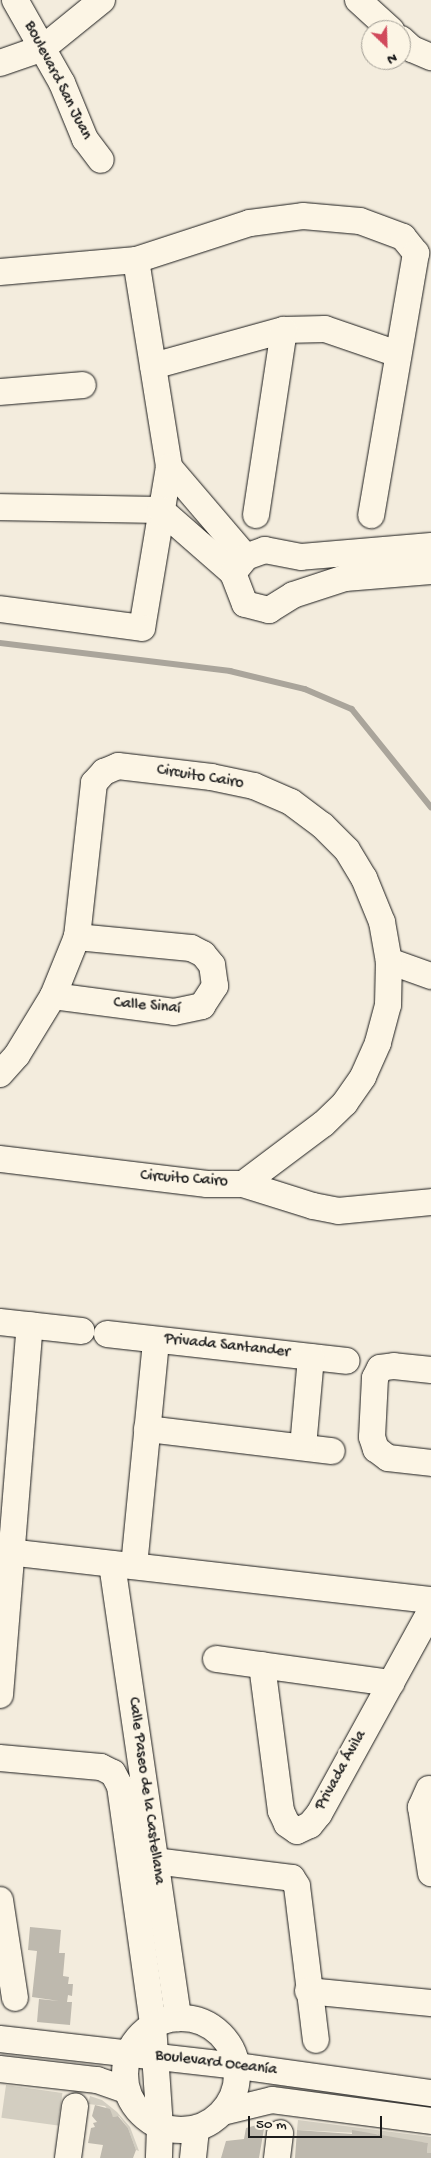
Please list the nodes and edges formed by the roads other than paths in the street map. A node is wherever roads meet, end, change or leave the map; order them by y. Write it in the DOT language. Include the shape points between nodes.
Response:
graph roads {
  1 [pos="15,0"];
  2 [pos="102,0"];
  3 [pos="373,4"];
  4 [pos="384,20"];
  5 [pos="43,48"];
  6 [pos="411,48"];
  7 [pos="431,57"];
  8 [pos="0,63"];
  9 [pos="101,160"];
  10 [pos="136,260"];
  11 [pos="0,272"];
  12 [pos="284,330"];
  13 [pos="398,354"];
  14 [pos="153,366"];
  15 [pos="83,385"];
  16 [pos="0,392"];
  17 [pos="169,467"];
  18 [pos="0,507"];
  19 [pos="161,510"];
  20 [pos="256,515"];
  21 [pos="371,515"];
  22 [pos="431,546"];
  23 [pos="239,565"];
  24 [pos="431,571"];
  25 [pos="0,609"];
  26 [pos="77,937"];
  27 [pos="389,961"];
  28 [pos="431,976"];
  29 [pos="53,996"];
  30 [pos="0,1074"];
  31 [pos="0,1159"];
  32 [pos="243,1184"];
  33 [pos="431,1202"];
  34 [pos="0,1322"];
  35 [pos="30,1325"];
  36 [pos="156,1340"];
  37 [pos="312,1357"];
  38 [pos="346,1361"];
  39 [pos="431,1370"];
  40 [pos="11,1412"];
  41 [pos="148,1429"];
  42 [pos="303,1448"];
  43 [pos="332,1451"];
  44 [pos="431,1463"];
  45 [pos="5,1552"];
  46 [pos="123,1565"];
  47 [pos="431,1600"];
  48 [pos="431,1610"];
  49 [pos="216,1659"];
  50 [pos="262,1665"];
  51 [pos="391,1683"];
  52 [pos="0,1695"];
  53 [pos="0,1758"];
  54 [pos="429,1789"];
  55 [pos="130,1858"];
  56 [pos="156,1861"];
  57 [pos="431,1873"];
  58 [pos="0,1900"];
  59 [pos="308,1991"];
  60 [pos="15,1998"];
  61 [pos="431,2003"];
  62 [pos="178,2018"];
  63 [pos="154,2025"];
  64 [pos="0,2039"];
  65 [pos="316,2040"];
  66 [pos="128,2053"];
  67 [pos="156,2057"];
  68 [pos="238,2066"];
  69 [pos="0,2069"];
  70 [pos="126,2090"];
  71 [pos="431,2093"];
  72 [pos="75,2106"];
  73 [pos="223,2112"];
  74 [pos="431,2121"];
  75 [pos="160,2127"];
  76 [pos="196,2129"];
  77 [pos="68,2158"];
  78 [pos="159,2158"];
  79 [pos="193,2158"];
  1 -- 5 [label="street, Boulevard San Juan"];
  2 -- 5 [label="street"];
  3 -- 4 [label="street"];
  5 -- 8 [label="street"];
  5 -- 9 [label="street, Boulevard San Juan" via="62,83 85,140"];
  6 -- 7 [label="street"];
  10 -- 11 [label="street"];
  10 -- 13 [label="street" via="250,223 303,216 360,221 403,237 416,253"];
  10 -- 14 [label="street"];
  12 -- 13 [label="street" via="325,329"];
  12 -- 14 [label="street"];
  12 -- 20 [label="street"];
  13 -- 21 [label="street"];
  14 -- 17 [label="street"];
  15 -- 16 [label="street"];
  17 -- 19 [label="street"];
  17 -- 23 [label="street"];
  18 -- 19 [label="street"];
  19 -- 23 [label="street"];
  19 -- 25 [label="street" via="142,628"];
  22 -- 23 [label="street" via="301,557 265,550"];
  23 -- 24 [label="street" via="246,604 269,610 293,595 345,578"];
  26 -- 27 [label="street, Circuito Cairo" via="94,783 104,772 118,766 211,777 254,786 291,802 347,850 364,878 382,922"];
  26 -- 29 [label="street, Circuito Cairo"];
  26 -- 29 [label="street, Calle Sinaí" via="191,948 212,964 215,986 202,1006 174,1012"];
  27 -- 28 [label="street"];
  27 -- 32 [label="street, Circuito Cairo" via="388,1005 378,1043 363,1076 345,1103 323,1124"];
  29 -- 30 [label="street, Circuito Cairo" via="17,1055"];
  31 -- 32 [label="street, Circuito Cairo" via="188,1182"];
  32 -- 33 [label="street" via="338,1211"];
  34 -- 35 [label="street, Privada Santander"];
  35 -- 36 [label="street, Privada Santander"];
  35 -- 40 [label="street"];
  36 -- 37 [label="street, Privada Santander"];
  36 -- 41 [label="street, Calle Paseo de la Castellana"];
  37 -- 38 [label="street, Privada Santander"];
  37 -- 42 [label="street"];
  39 -- 44 [label="street" via="394,1366 380,1368 375,1378 372,1437 376,1449 388,1458"];
  40 -- 45 [label="street"];
  41 -- 42 [label="street"];
  41 -- 46 [label="street, Calle Paseo de la Castellana"];
  42 -- 43 [label="street"];
  45 -- 46 [label="street"];
  45 -- 52 [label="street"];
  46 -- 47 [label="street"];
  46 -- 56 [label="street, Calle Paseo de la Castellana"];
  48 -- 51 [label="street, Privada Ávila"];
  49 -- 50 [label="street"];
  50 -- 51 [label="street"];
  50 -- 51 [label="street, Privada Ávila" via="281,1811 287,1824 297,1831 310,1826 319,1814"];
  53 -- 55 [label="street, Calle Paseo de la Castellana" via="101,1767 113,1773 120,1786"];
  54 -- 57 [label="street" via="421,1806"];
  55 -- 56 [label="street"];
  55 -- 63 [label="street, Calle Paseo de la Castellana"];
  56 -- 59 [label="street" via="292,1878 297,1886"];
  56 -- 62 [label="street, Calle Paseo de la Castellana"];
  58 -- 60 [label="street"];
  59 -- 61 [label="street"];
  59 -- 65 [label="street"];
  62 -- 63 [label="street"];
  62 -- 68 [label="street" via="201,2021 220,2033 234,2052"];
  63 -- 66 [label="street" via="142,2033"];
  63 -- 67 [label="street, Calle Paseo de la Castellana"];
  64 -- 66 [label="street, Boulevard Oceanía"];
  66 -- 67 [label="street, Boulevard Oceanía"];
  66 -- 70 [label="street" via="124,2077"];
  67 -- 68 [label="street, Boulevard Oceanía"];
  67 -- 75 [label="street, Calle Paseo de la Castellana"];
  68 -- 71 [label="street, Boulevard Oceanía"];
  68 -- 73 [label="street" via="234,2095"];
  69 -- 70 [label="street" via="97,2080"];
  70 -- 75 [label="street" via="139,2113"];
  72 -- 77 [label="street"];
  73 -- 74 [label="street, Boulevard Oceanía" via="272,2100"];
  73 -- 76 [label="street"];
  75 -- 76 [label="street" via="172,2131"];
  75 -- 78 [label="street, Calle Paseo de la Castellana"];
  76 -- 79 [label="street"];
}
